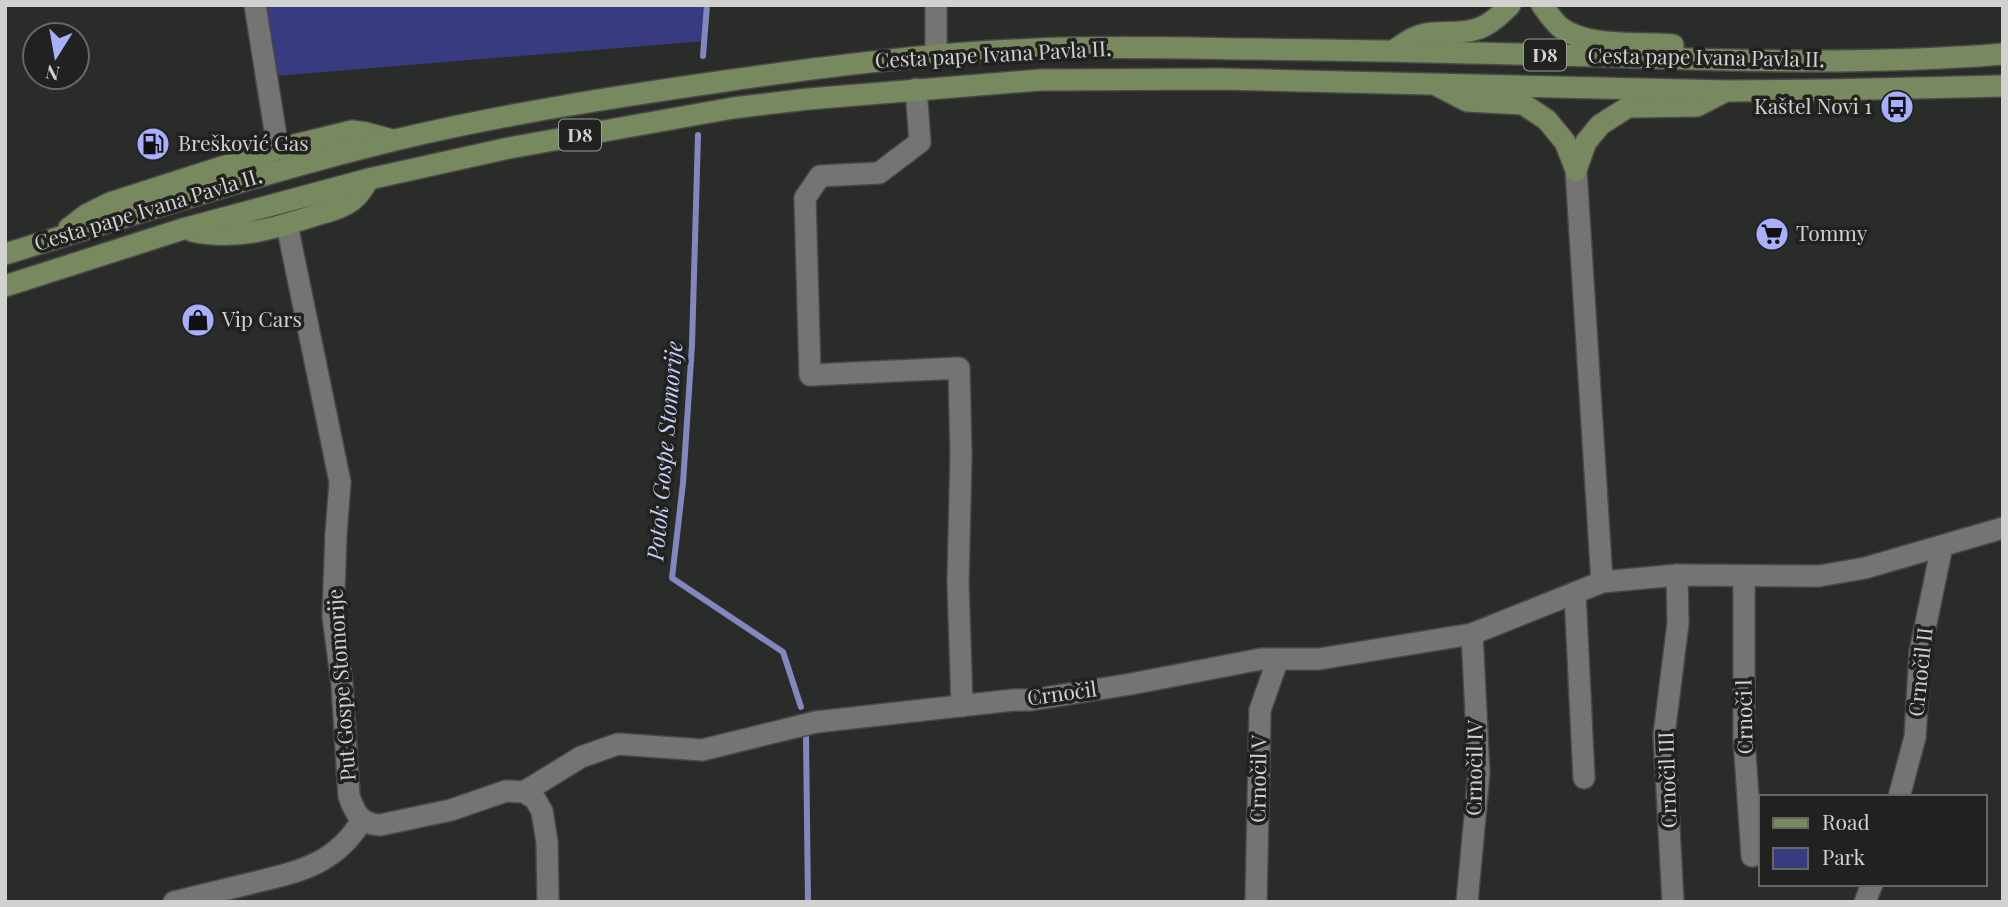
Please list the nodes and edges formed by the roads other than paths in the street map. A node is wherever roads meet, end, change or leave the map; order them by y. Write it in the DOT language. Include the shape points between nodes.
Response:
graph roads {
  1 [pos="255,5"];
  2 [pos="936,5"];
  3 [pos="1510,5"];
  4 [pos="1542,5"];
  5 [pos="1395,50"];
  6 [pos="2003,54"];
  7 [pos="936,55"];
  8 [pos="1696,60"];
  9 [pos="1433,83"];
  10 [pos="2003,86"];
  11 [pos="916,89"];
  12 [pos="1727,91"];
  13 [pos="394,141"];
  14 [pos="278,149"];
  15 [pos="1576,170"];
  16 [pos="369,179"];
  17 [pos="287,225"];
  18 [pos="183,229"];
  19 [pos="60,237"];
  20 [pos="5,254"];
  21 [pos="5,286"];
  22 [pos="2003,528"];
  23 [pos="1942,546"];
  24 [pos="1677,575"];
  25 [pos="1744,577"];
  26 [pos="1602,582"];
  27 [pos="1575,593"];
  28 [pos="1472,634"];
  29 [pos="1278,659"];
  30 [pos="962,706"];
  31 [pos="1584,778"];
  32 [pos="524,792"];
  33 [pos="1900,795"];
  34 [pos="362,820"];
  35 [pos="1752,856"];
  36 [pos="174,902"];
  37 [pos="548,902"];
  38 [pos="1256,902"];
  39 [pos="1467,902"];
  40 [pos="1673,902"];
  1 -- 14 [label="street"];
  2 -- 7 [label="street"];
  3 -- 5 [label="main road" via="1478,29 1425,34"];
  4 -- 8 [label="main road" via="1559,26 1574,34 1595,40 1673,45"];
  5 -- 7 [label="main road, Cesta pape Ivana Pavla II. / D8" via="1125,47"];
  5 -- 8 [label="main road, Cesta pape Ivana Pavla II. / D8"];
  6 -- 8 [label="main road, Cesta pape Ivana Pavla II. / D8" via="1939,59"];
  7 -- 13 [label="main road, Cesta pape Ivana Pavla II. / D8" via="607,98"];
  9 -- 11 [label="main road, Cesta pape Ivana Pavla II. / D8" via="1053,80"];
  9 -- 12 [label="main road, Cesta pape Ivana Pavla II. / D8"];
  9 -- 15 [label="main road" via="1467,101 1523,104 1547,120 1565,142"];
  10 -- 12 [label="main road, Cesta pape Ivana Pavla II. / D8"];
  11 -- 16 [label="main road, Cesta pape Ivana Pavla II. / D8" via="733,108 509,148"];
  11 -- 30 [label="street" via="920,142 879,173 820,176 805,198 810,375 960,368"];
  12 -- 15 [label="main road" via="1697,106 1628,107 1600,125 1586,142"];
  13 -- 14 [label="main road" via="352,131"];
  13 -- 19 [label="main road, Cesta pape Ivana Pavla II. / D8"];
  14 -- 19 [label="main road" via="110,203 72,224"];
  15 -- 26 [label="street"];
  16 -- 17 [label="main road" via="348,203"];
  16 -- 18 [label="main road, Cesta pape Ivana Pavla II. / D8"];
  17 -- 18 [label="main road" via="230,235"];
  17 -- 34 [label="street, Put Gospe Stomorije" via="340,482 333,616 349,796"];
  18 -- 21 [label="main road, Cesta pape Ivana Pavla II. / D8"];
  19 -- 20 [label="main road, Cesta pape Ivana Pavla II. / D8"];
  22 -- 23 [label="street"];
  23 -- 25 [label="street" via="1819,576"];
  23 -- 33 [label="street, Crnočil II" via="1920,652 1914,737"];
  24 -- 25 [label="street"];
  24 -- 26 [label="street"];
  24 -- 40 [label="street, Crnočil III" via="1678,623 1664,735"];
  25 -- 35 [label="street, Crnoči l" via="1744,739"];
  26 -- 27 [label="street, Crnočil"];
  27 -- 28 [label="street, Crnočil"];
  27 -- 31 [label="street"];
  28 -- 29 [label="street, Crnočil" via="1319,659"];
  28 -- 39 [label="street, Crnočil IV" via="1479,773"];
  29 -- 30 [label="street, Crnočil" via="1031,700"];
  29 -- 38 [label="street, Crnočil V" via="1260,710"];
  30 -- 32 [label="street, Crnočil" via="816,722 702,750 618,744 581,757"];
  32 -- 34 [label="street" via="506,791 451,810 380,825"];
  32 -- 37 [label="street" via="542,811"];
  34 -- 36 [label="street" via="352,837 331,855 302,871"];
}
